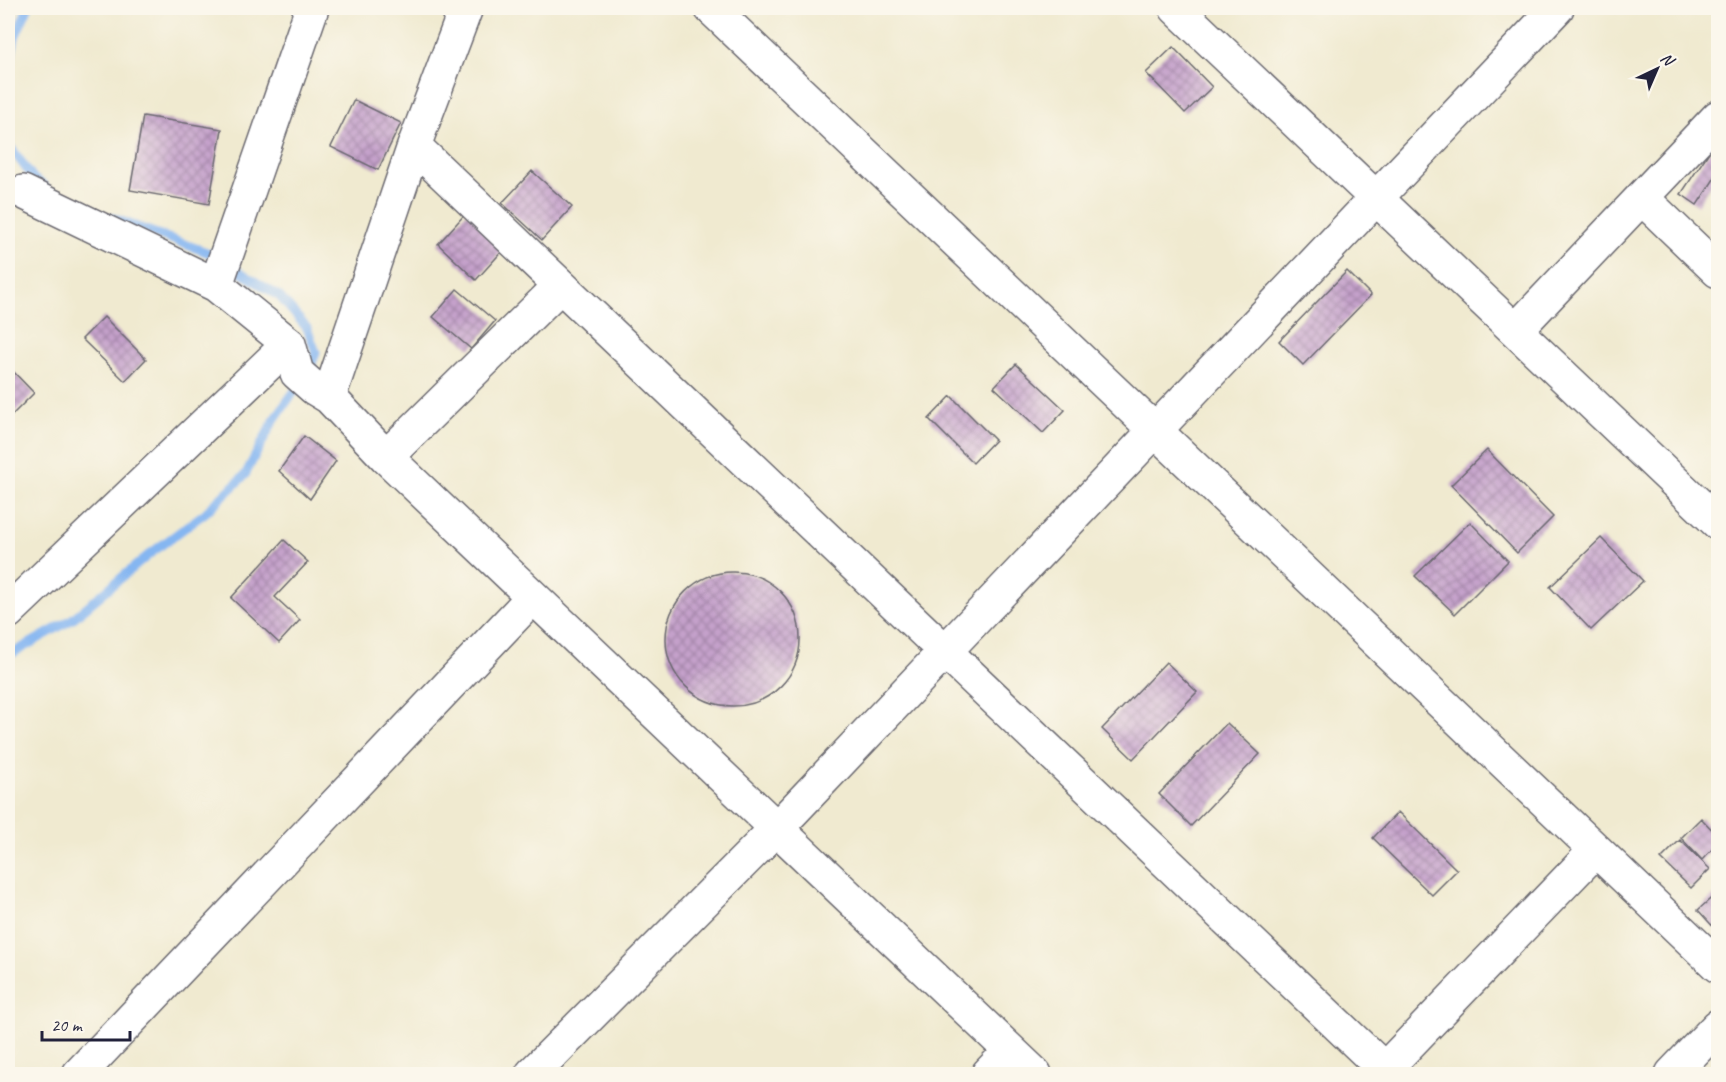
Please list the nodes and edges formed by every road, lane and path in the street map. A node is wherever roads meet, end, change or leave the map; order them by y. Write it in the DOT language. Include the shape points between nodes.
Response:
graph roads {
  1 [pos="312,8"];
  2 [pos="466,8"];
  3 [pos="711,8"];
  4 [pos="1176,8"];
  5 [pos="1557,8"];
  6 [pos="1719,117"];
  7 [pos="414,146"];
  8 [pos="23,192"];
  9 [pos="1377,197"];
  10 [pos="1642,198"];
  11 [pos="1719,270"];
  12 [pos="216,285"];
  13 [pos="560,286"];
  14 [pos="1516,330"];
  15 [pos="307,375"];
  16 [pos="1155,430"];
  17 [pos="386,458"];
  18 [pos="1719,523"];
  19 [pos="533,597"];
  20 [pos="8,612"];
  21 [pos="945,652"];
  22 [pos="776,829"];
  23 [pos="1596,850"];
  24 [pos="1719,966"];
  25 [pos="1719,1026"];
  26 [pos="999,1063"];
  27 [pos="1383,1072"];
  28 [pos="79,1074"];
  29 [pos="532,1074"];
  30 [pos="1035,1074"];
  31 [pos="1672,1074"];
  1 -- 12 [label="street"];
  2 -- 7 [label="street"];
  3 -- 16 [label="street"];
  4 -- 9 [label="street"];
  5 -- 9 [label="street"];
  6 -- 10 [label="street"];
  7 -- 13 [label="street"];
  7 -- 15 [label="street"];
  8 -- 12 [label="street"];
  9 -- 14 [label="street"];
  9 -- 16 [label="street"];
  10 -- 11 [label="street"];
  10 -- 14 [label="street"];
  12 -- 15 [label="street"];
  13 -- 17 [label="street"];
  13 -- 21 [label="street"];
  14 -- 18 [label="street"];
  15 -- 17 [label="street"];
  15 -- 20 [label="street"];
  16 -- 21 [label="street"];
  16 -- 23 [label="street"];
  17 -- 19 [label="street"];
  19 -- 22 [label="street"];
  19 -- 28 [label="street"];
  21 -- 22 [label="street"];
  21 -- 27 [label="street"];
  22 -- 26 [label="street"];
  22 -- 29 [label="street"];
  23 -- 24 [label="street"];
  23 -- 27 [label="street"];
  25 -- 31 [label="street"];
  26 -- 30 [label="street"];
}
